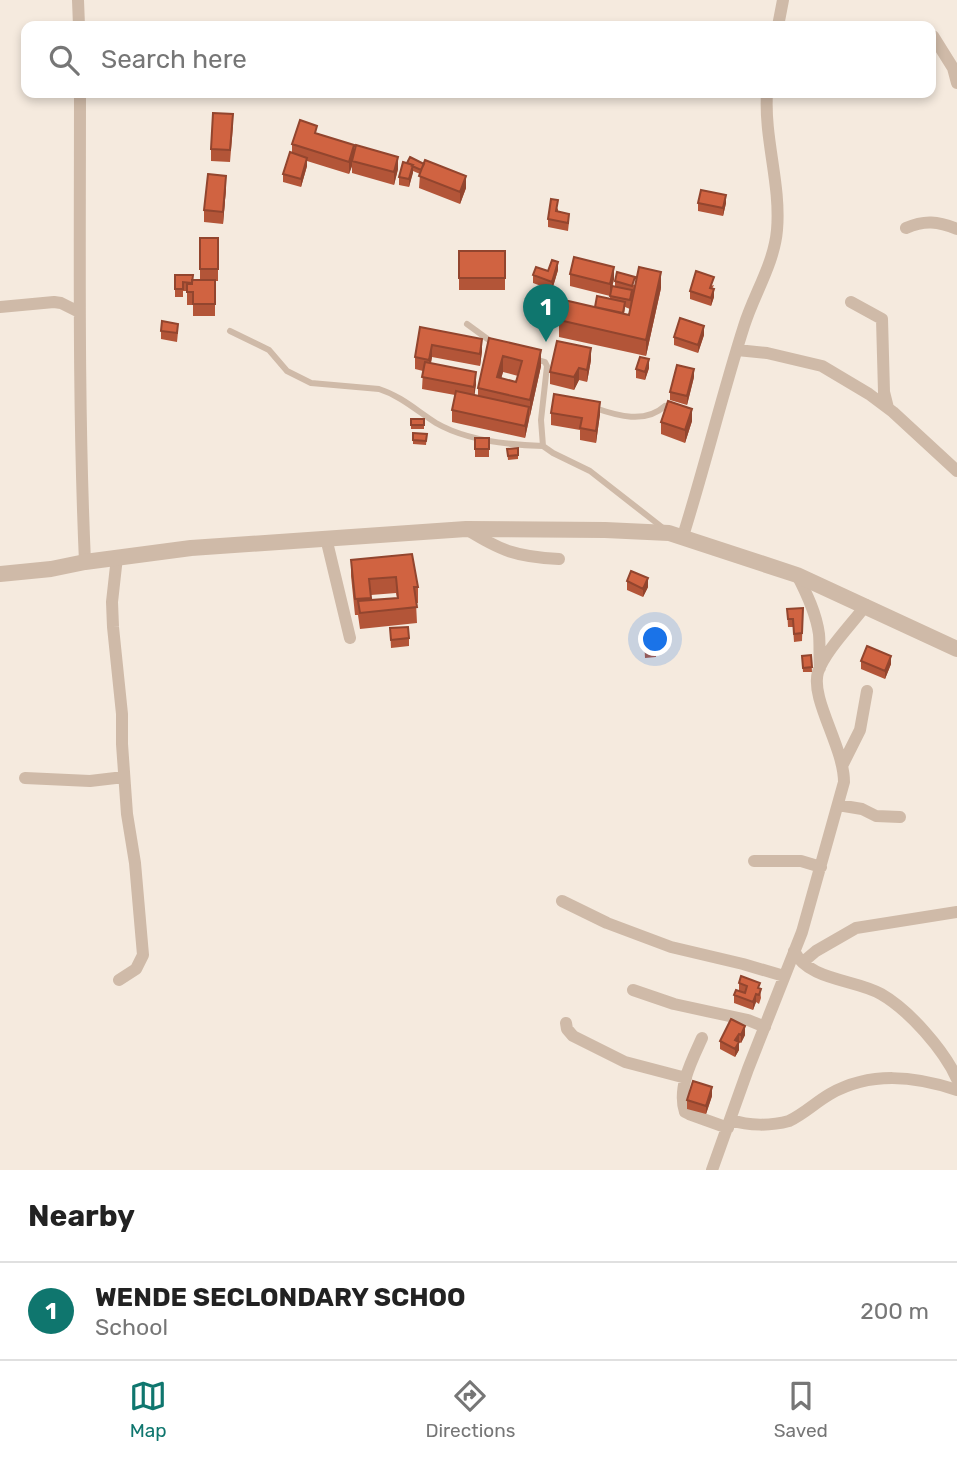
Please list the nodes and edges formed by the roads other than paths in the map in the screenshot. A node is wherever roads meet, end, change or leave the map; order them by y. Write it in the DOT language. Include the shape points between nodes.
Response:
graph roads {
  1 [pos="78,0"];
  2 [pos="783,0"];
  3 [pos="79,21"];
  4 [pos="779,21"];
  5 [pos="936,41"];
  6 [pos="957,83"];
  7 [pos="79,98"];
  8 [pos="767,98"];
  9 [pos="906,228"];
  10 [pos="957,229"];
  11 [pos="851,302"];
  12 [pos="0,307"];
  13 [pos="79,312"];
  14 [pos="467,324"];
  15 [pos="230,331"];
  16 [pos="497,346"];
  17 [pos="737,350"];
  18 [pos="525,357"];
  19 [pos="544,394"];
  20 [pos="553,396"];
  21 [pos="666,406"];
  22 [pos="589,407"];
  23 [pos="888,408"];
  24 [pos="543,446"];
  25 [pos="957,471"];
  26 [pos="466,529"];
  27 [pos="676,534"];
  28 [pos="326,538"];
  29 [pos="117,557"];
  30 [pos="559,559"];
  31 [pos="85,562"];
  32 [pos="0,574"];
  33 [pos="797,575"];
  34 [pos="866,606"];
  35 [pos="350,638"];
  36 [pos="957,649"];
  37 [pos="820,668"];
  38 [pos="867,691"];
  39 [pos="842,764"];
  40 [pos="124,777"];
  41 [pos="25,778"];
  42 [pos="838,805"];
  43 [pos="900,817"];
  44 [pos="754,861"];
  45 [pos="821,867"];
  46 [pos="562,901"];
  47 [pos="957,912"];
  48 [pos="794,951"];
  49 [pos="803,962"];
  50 [pos="784,976"];
  51 [pos="119,980"];
  52 [pos="633,990"];
  53 [pos="566,1023"];
  54 [pos="765,1027"];
  55 [pos="702,1038"];
  56 [pos="686,1078"];
  57 [pos="957,1079"];
  58 [pos="957,1090"];
  59 [pos="730,1124"];
  60 [pos="712,1170"];
  1 -- 3 [label="street"];
  2 -- 4 [label="street"];
  5 -- 6 [label="street"];
  7 -- 13 [label="street"];
  8 -- 17 [label="street" via="777,234"];
  9 -- 10 [label="street" via="933,221"];
  11 -- 23 [label="street" via="882,319"];
  12 -- 13 [label="street" via="54,302"];
  13 -- 31 [label="street"];
  14 -- 16 [label="lane"];
  15 -- 24 [label="lane" via="269,350 286,371 311,383 379,389 460,434"];
  17 -- 23 [label="street" via="822,366"];
  17 -- 27 [label="street"];
  18 -- 19 [label="lane" via="547,366"];
  19 -- 20 [label="lane"];
  19 -- 24 [label="lane"];
  21 -- 22 [label="lane" via="649,416 629,417"];
  23 -- 25 [label="street"];
  24 -- 27 [label="lane" via="590,471"];
  26 -- 27 [label="street"];
  26 -- 28 [label="street"];
  26 -- 30 [label="street" via="498,549"];
  27 -- 33 [label="street"];
  28 -- 29 [label="street"];
  28 -- 35 [label="street"];
  29 -- 31 [label="street"];
  29 -- 40 [label="street" via="112,602"];
  31 -- 32 [label="street"];
  33 -- 34 [label="street"];
  33 -- 37 [label="street" via="819,634"];
  34 -- 36 [label="street"];
  34 -- 37 [label="street"];
  37 -- 39 [label="street" via="816,690"];
  38 -- 39 [label="street" via="860,730"];
  39 -- 42 [label="street" via="844,782"];
  40 -- 41 [label="street"];
  40 -- 51 [label="street" via="143,955 136,969"];
  42 -- 43 [label="street"];
  42 -- 45 [label="street"];
  44 -- 45 [label="street" via="801,861"];
  45 -- 48 [label="street"];
  46 -- 50 [label="street" via="671,947"];
  47 -- 49 [label="street" via="856,929"];
  48 -- 49 [label="street"];
  48 -- 50 [label="street"];
  49 -- 57 [label="street" via="815,971 881,994 934,1040"];
  50 -- 54 [label="street"];
  52 -- 54 [label="street"];
  53 -- 56 [label="street" via="573,1036 625,1062"];
  54 -- 59 [label="street"];
  55 -- 56 [label="street"];
  56 -- 59 [label="street" via="685,1112"];
  58 -- 59 [label="street" via="927,1080 882,1077 850,1084 789,1121"];
  59 -- 60 [label="street"];
}
